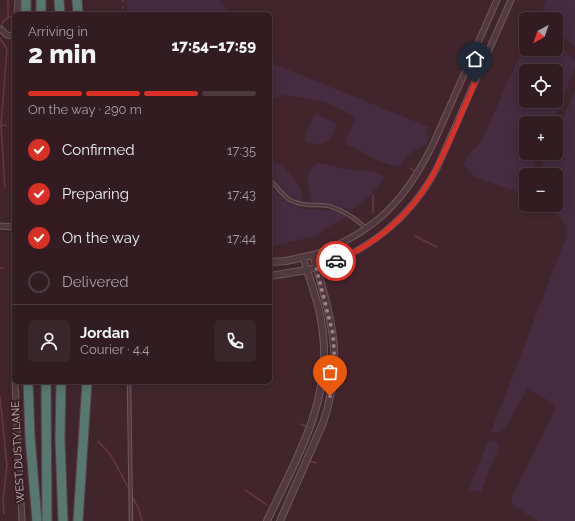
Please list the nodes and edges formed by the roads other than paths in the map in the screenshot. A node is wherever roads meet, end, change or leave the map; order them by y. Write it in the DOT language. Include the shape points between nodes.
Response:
graph roads {
  1 [pos="18,0"];
  2 [pos="26,0"];
  3 [pos="41,0"];
  4 [pos="59,0"];
  5 [pos="77,0"];
  6 [pos="497,0"];
  7 [pos="511,0"];
  8 [pos="17,12"];
  9 [pos="26,12"];
  10 [pos="41,12"];
  11 [pos="60,12"];
  12 [pos="78,12"];
  13 [pos="0,29"];
  14 [pos="12,36"];
  15 [pos="272,182"];
  16 [pos="0,226"];
  17 [pos="12,227"];
  18 [pos="367,228"];
  19 [pos="313,255"];
  20 [pos="303,258"];
  21 [pos="272,262"];
  22 [pos="316,267"];
  23 [pos="307,270"];
  24 [pos="272,276"];
  25 [pos="15,384"];
  26 [pos="28,384"];
  27 [pos="46,384"];
  28 [pos="61,384"];
  29 [pos="87,384"];
  30 [pos="129,384"];
  31 [pos="22,521"];
  32 [pos="37,521"];
  33 [pos="47,521"];
  34 [pos="63,521"];
  35 [pos="78,521"];
  36 [pos="131,521"];
  37 [pos="267,521"];
  38 [pos="280,521"];
  1 -- 8 [label="street"];
  2 -- 9 [label="highway"];
  3 -- 10 [label="highway"];
  4 -- 11 [label="highway"];
  5 -- 12 [label="highway"];
  6 -- 18 [label="street" via="424,163 395,204"];
  7 -- 22 [label="street" via="440,160 422,192 396,222 367,245"];
  13 -- 14 [label="street"];
  15 -- 18 [label="lane" via="290,200 305,205 337,208"];
  16 -- 17 [label="street"];
  18 -- 19 [label="street" via="338,245"];
  19 -- 20 [label="street"];
  19 -- 22 [label="street"];
  20 -- 21 [label="street"];
  20 -- 23 [label="street"];
  22 -- 23 [label="street"];
  22 -- 38 [label="street" via="332,330 334,375 323,423"];
  23 -- 24 [label="street"];
  23 -- 37 [label="street" via="316,298 323,335 324,358 320,398 311,424"];
  25 -- 31 [label="street, WEST DUSTY LANE"];
  26 -- 32 [label="highway"];
  27 -- 33 [label="highway"];
  28 -- 34 [label="highway"];
  29 -- 35 [label="highway"];
  30 -- 36 [label="lane"];
}
